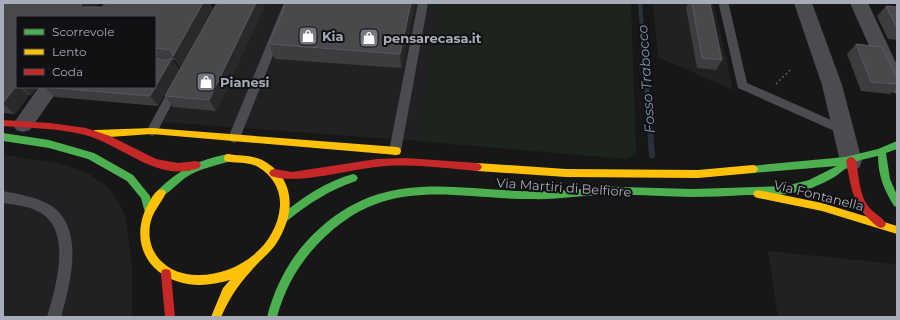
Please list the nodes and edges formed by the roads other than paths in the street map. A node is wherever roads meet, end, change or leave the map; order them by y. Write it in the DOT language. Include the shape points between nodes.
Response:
graph roads {
  1 [pos="289,3"];
  2 [pos="422,3"];
  3 [pos="803,3"];
  4 [pos="859,3"];
  5 [pos="724,5"];
  6 [pos="181,77"];
  7 [pos="897,86"];
  8 [pos="49,88"];
  9 [pos="13,124"];
  10 [pos="843,130"];
  11 [pos="152,132"];
  12 [pos="95,134"];
  13 [pos="3,137"];
  14 [pos="234,138"];
  15 [pos="897,145"];
  16 [pos="395,151"];
  17 [pos="410,152"];
  18 [pos="882,152"];
  19 [pos="448,155"];
  20 [pos="851,161"];
  21 [pos="199,164"];
  22 [pos="492,168"];
  23 [pos="274,173"];
  24 [pos="360,177"];
  25 [pos="540,186"];
  26 [pos="604,191"];
  27 [pos="749,192"];
  28 [pos="3,197"];
  29 [pos="897,203"];
  30 [pos="149,212"];
  31 [pos="284,218"];
  32 [pos="881,225"];
  33 [pos="897,230"];
  34 [pos="248,266"];
  35 [pos="166,274"];
  36 [pos="54,317"];
  37 [pos="170,317"];
  38 [pos="216,317"];
  39 [pos="272,317"];
  1 -- 14 [label="lane"];
  2 -- 16 [label="lane"];
  3 -- 10 [label="street" via="832,85"];
  4 -- 7 [label="street"];
  5 -- 10 [label="lane" via="742,85"];
  6 -- 11 [label="lane"];
  8 -- 9 [label="street"];
  9 -- 12 [label="main road, Via Martiri di Belfiore"];
  10 -- 20 [label="street"];
  11 -- 12 [label="main road"];
  11 -- 14 [label="main road"];
  12 -- 21 [label="main road, Via Martiri di Belfiore" via="156,164 172,168"];
  13 -- 30 [label="main road" via="49,144 92,156 130,178 145,196"];
  14 -- 16 [label="main road"];
  15 -- 18 [label="main road, Via Martiri di Belfiore"];
  16 -- 17 [label="main road"];
  18 -- 20 [label="main road, Via Martiri di Belfiore"];
  18 -- 29 [label="main road" via="883,178"];
  19 -- 22 [label="main road"];
  20 -- 22 [label="main road, Via Martiri di Belfiore" via="698,174 566,173"];
  20 -- 27 [label="main road, Via Martiri di Belfiore" via="811,184 786,190"];
  20 -- 32 [label="main road, Via Fontanella" via="859,200 866,211"];
  21 -- 23 [label="main road, Via Martiri di Belfiore" via="241,158 265,166"];
  21 -- 30 [label="main road, Via Martiri di Belfiore" via="169,184 157,197"];
  22 -- 23 [label="main road, Via Martiri di Belfiore" via="377,162 292,176"];
  23 -- 31 [label="main road, Via Martiri di Belfiore" via="284,189 286,198"];
  24 -- 31 [label="main road, Via Martiri di Belfiore" via="332,184 316,192"];
  25 -- 26 [label="main road, Via Martiri di Belfiore"];
  26 -- 27 [label="main road, Via Martiri di Belfiore"];
  26 -- 39 [label="main road" via="543,195 424,189 404,191 370,200 349,209 337,218 299,257 284,281"];
  27 -- 32 [label="main road, Via Fontanella" via="816,206"];
  28 -- 36 [label="lane" via="33,203 50,212 62,228 66,244 65,267"];
  30 -- 35 [label="main road, Via Martiri di Belfiore" via="145,224 146,247 150,258"];
  31 -- 34 [label="main road, Via Martiri di Belfiore" via="271,244"];
  32 -- 33 [label="main road, Via Fontanella"];
  34 -- 35 [label="main road, Via Martiri di Belfiore" via="227,276 206,281 185,280"];
  34 -- 38 [label="main road" via="227,292"];
  35 -- 37 [label="main road"];
}
